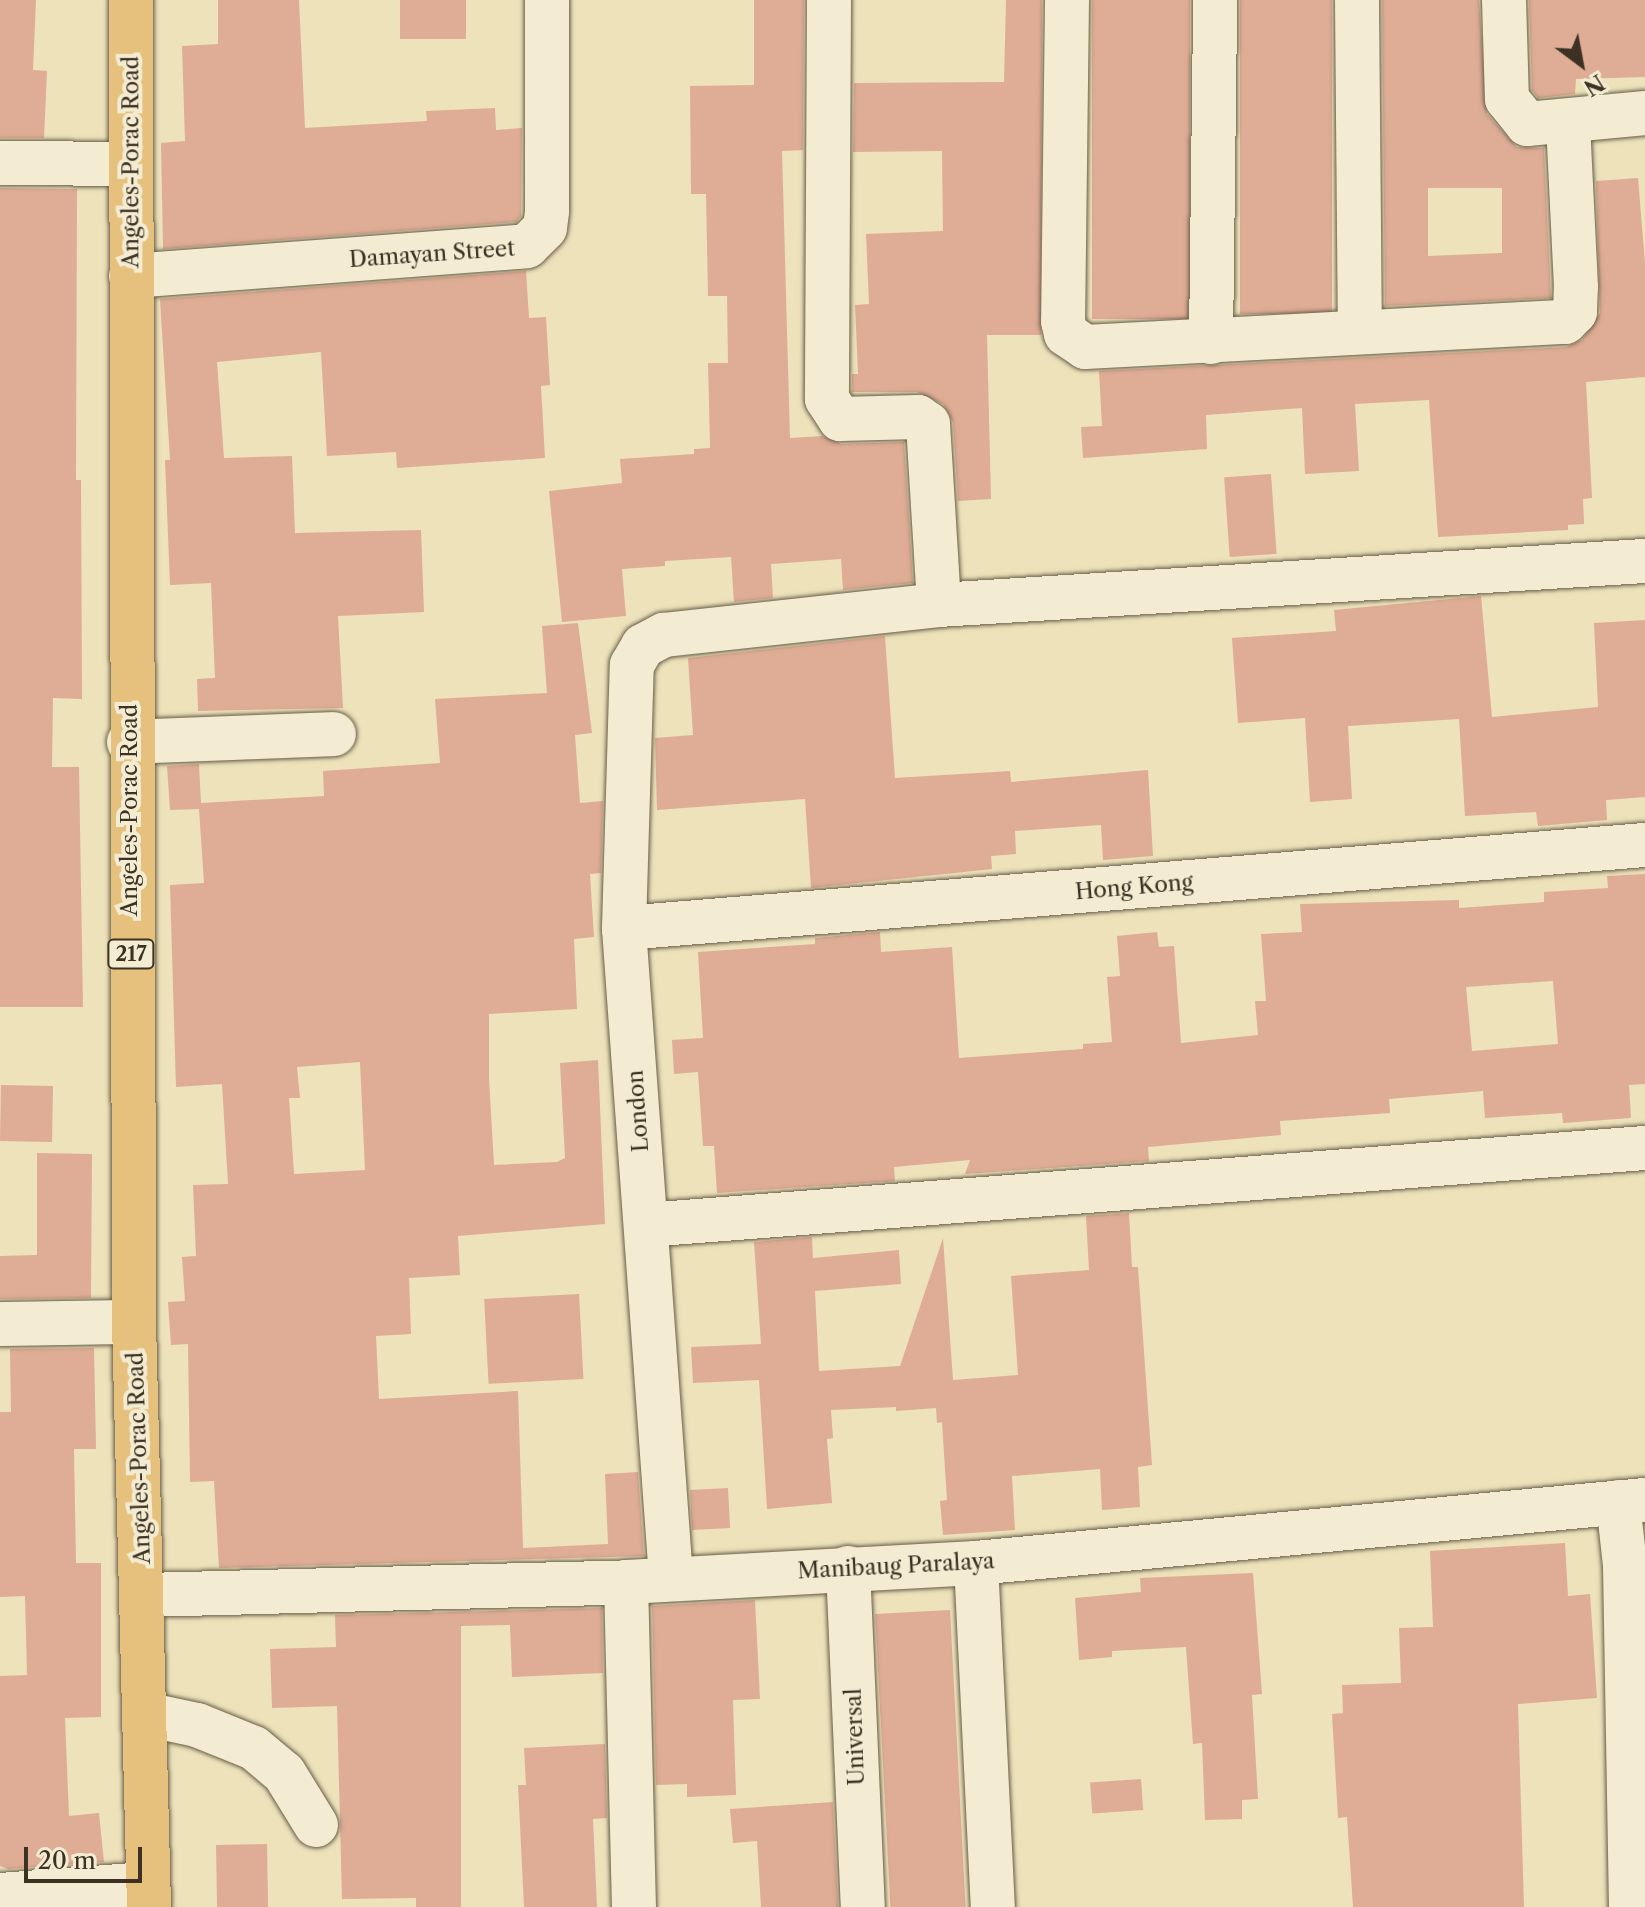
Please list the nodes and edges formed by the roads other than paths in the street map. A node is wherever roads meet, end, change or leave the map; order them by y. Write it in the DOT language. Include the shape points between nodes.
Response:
graph roads {
  1 [pos="131,0"];
  2 [pos="547,0"];
  3 [pos="829,0"];
  4 [pos="1067,0"];
  5 [pos="1215,0"];
  6 [pos="1357,0"];
  7 [pos="1504,0"];
  8 [pos="1645,113"];
  9 [pos="1568,121"];
  10 [pos="0,163"];
  11 [pos="131,164"];
  12 [pos="131,276"];
  13 [pos="1360,330"];
  14 [pos="1211,342"];
  15 [pos="1645,561"];
  16 [pos="939,605"];
  17 [pos="334,734"];
  18 [pos="129,742"];
  19 [pos="1645,845"];
  20 [pos="624,928"];
  21 [pos="1645,1148"];
  22 [pos="646,1225"];
  23 [pos="134,1322"];
  24 [pos="0,1324"];
  25 [pos="1632,1501"];
  26 [pos="976,1563"];
  27 [pos="848,1568"];
  28 [pos="671,1578"];
  29 [pos="626,1582"];
  30 [pos="145,1595"];
  31 [pos="145,1714"];
  32 [pos="316,1825"];
  33 [pos="0,1895"];
  34 [pos="149,1895"];
  35 [pos="634,1907"];
  36 [pos="863,1907"];
  37 [pos="993,1907"];
  38 [pos="1631,1907"];
  1 -- 11 [label="main road, Angeles-Porac Road / 217"];
  2 -- 12 [label="street, Damayan Street" via="547,211 545,228 527,246"];
  3 -- 16 [label="street" via="827,399 840,419 918,417 928,424"];
  4 -- 14 [label="street" via="1066,334 1076,344 1095,349"];
  5 -- 14 [label="street"];
  6 -- 13 [label="street"];
  7 -- 9 [label="street" via="1511,107 1527,124"];
  8 -- 9 [label="street"];
  9 -- 13 [label="street" via="1576,287 1572,319 1540,326"];
  10 -- 11 [label="street"];
  11 -- 12 [label="main road, Angeles-Porac Road / 217"];
  12 -- 18 [label="main road, Angeles-Porac Road / 217"];
  13 -- 14 [label="street"];
  15 -- 16 [label="street"];
  16 -- 20 [label="street, London" via="664,635 643,646 632,665"];
  17 -- 18 [label="street"];
  18 -- 23 [label="main road, Angeles-Porac Road / 217"];
  19 -- 20 [label="street, Hong Kong"];
  20 -- 22 [label="street, London"];
  21 -- 22 [label="street"];
  22 -- 28 [label="street, London"];
  23 -- 24 [label="street"];
  23 -- 30 [label="main road, Angeles-Porac Road / 217"];
  25 -- 26 [label="street, Manibaug Paralaya"];
  25 -- 38 [label="street" via="1625,1565"];
  26 -- 27 [label="street, Manibaug Paralaya"];
  26 -- 37 [label="street"];
  27 -- 28 [label="street, Manibaug Paralaya"];
  27 -- 36 [label="street, Universal"];
  28 -- 29 [label="street, Manibaug Paralaya"];
  29 -- 30 [label="street, Manibaug Paralaya"];
  29 -- 35 [label="street"];
  30 -- 31 [label="main road, Angeles-Porac Road / 217"];
  31 -- 32 [label="street" via="197,1725 254,1748 284,1773"];
  31 -- 34 [label="main road, Angeles-Porac Road / 217"];
  33 -- 34 [label="street"];
}
